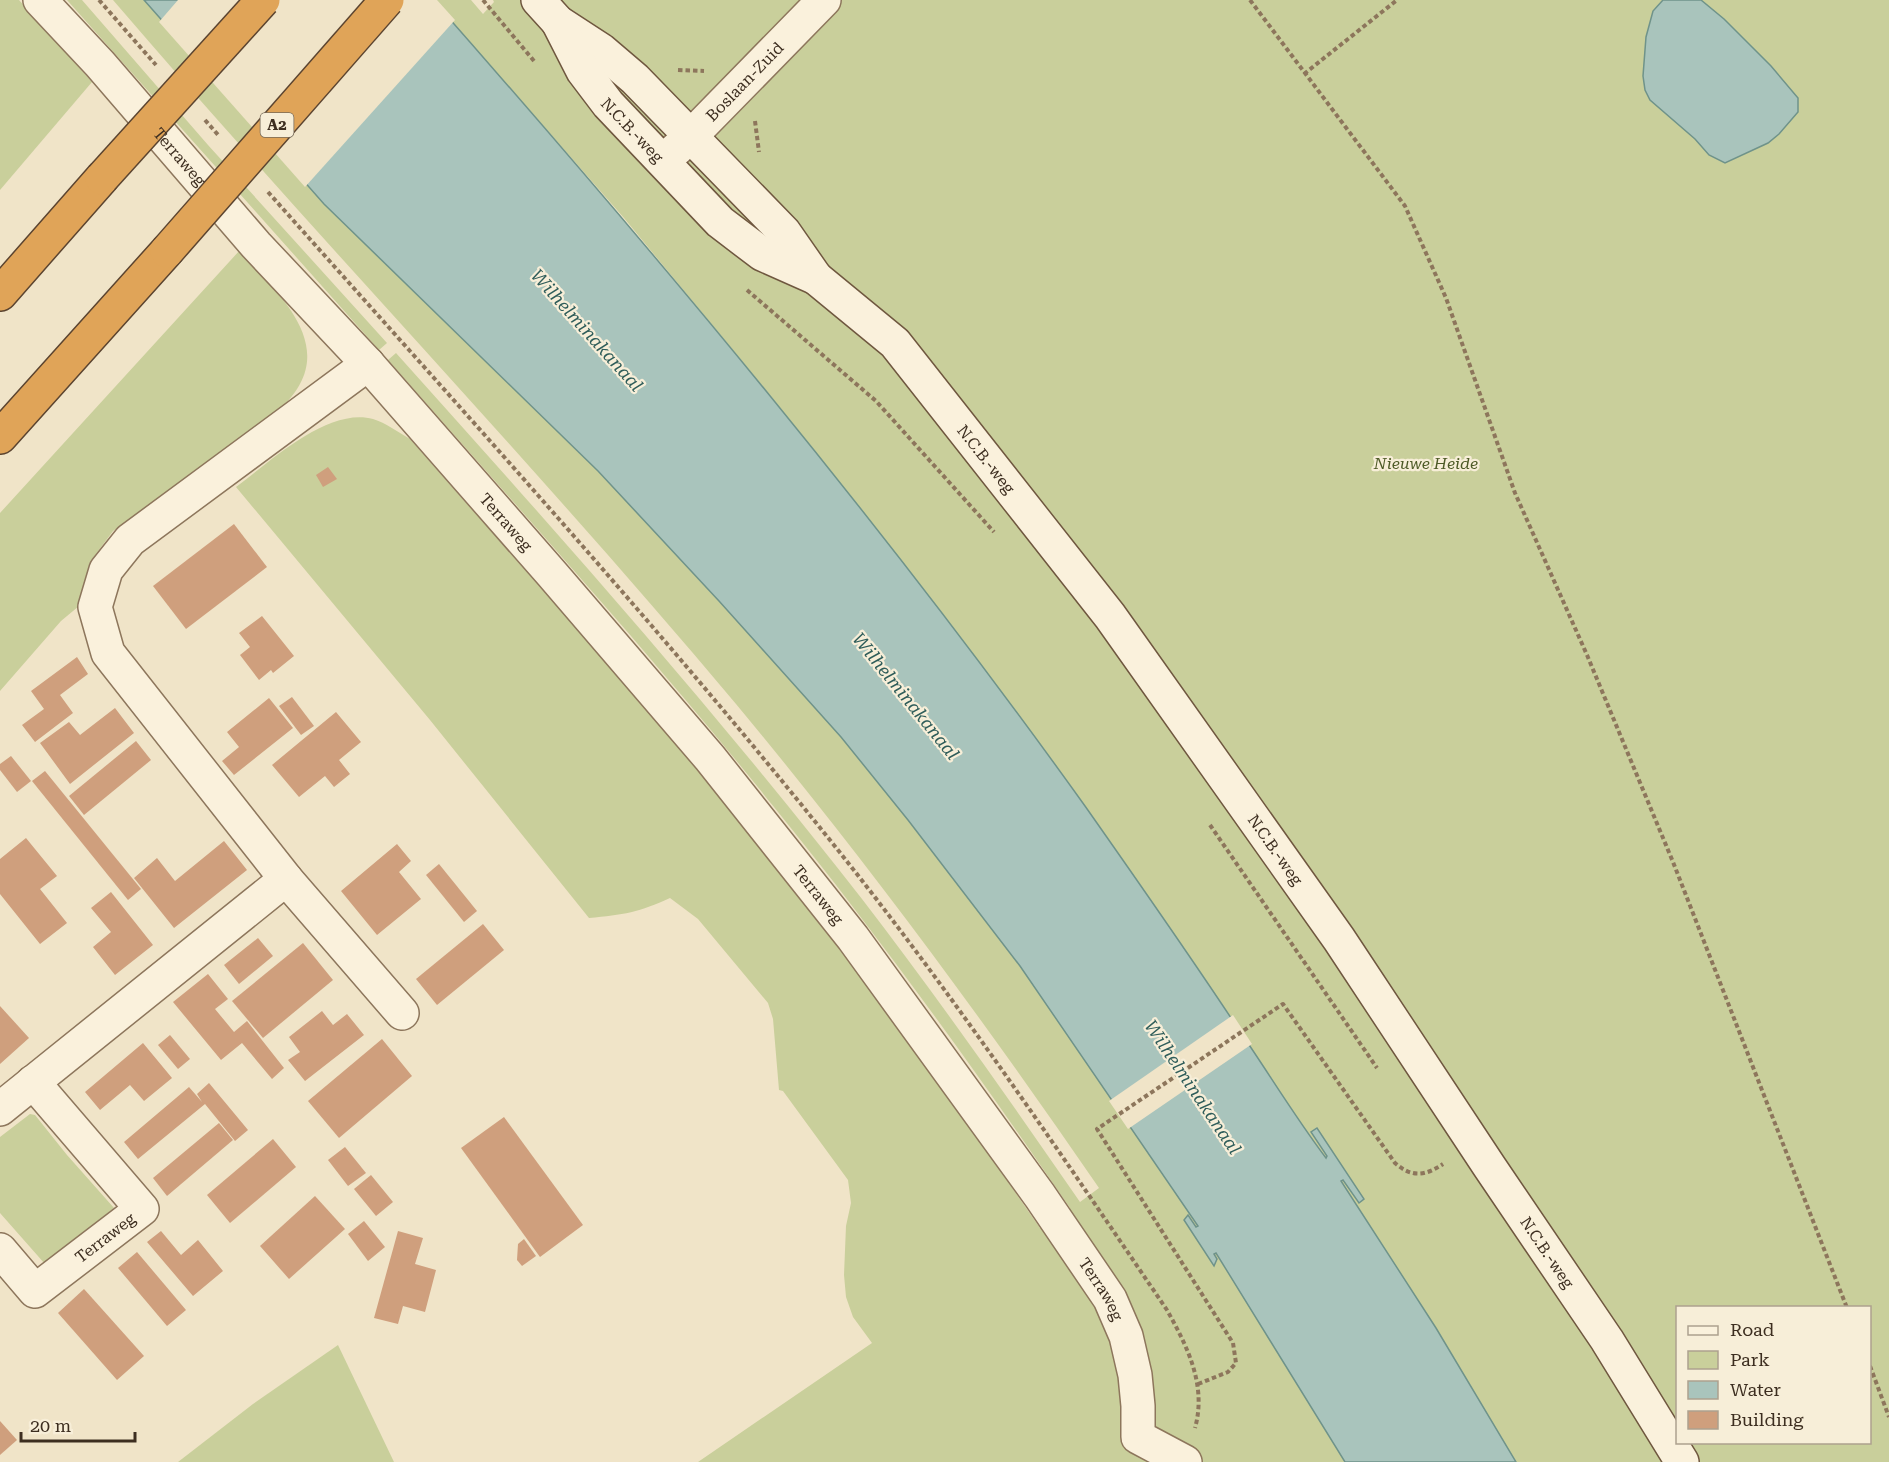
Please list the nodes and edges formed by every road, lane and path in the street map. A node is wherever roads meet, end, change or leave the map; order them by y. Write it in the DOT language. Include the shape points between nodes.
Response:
graph roads {
  1 [pos="40,0"];
  2 [pos="263,0"];
  3 [pos="387,0"];
  4 [pos="824,0"];
  5 [pos="1250,0"];
  6 [pos="1397,0"];
  7 [pos="548,11"];
  8 [pos="1304,74"];
  9 [pos="691,135"];
  10 [pos="663,161"];
  11 [pos="816,278"];
  12 [pos="741,285"];
  13 [pos="0,294"];
  14 [pos="368,364"];
  15 [pos="0,437"];
  16 [pos="995,534"];
  17 [pos="1207,821"];
  18 [pos="286,879"];
  19 [pos="402,1013"];
  20 [pos="1378,1069"];
  21 [pos="33,1082"];
  22 [pos="0,1109"];
  23 [pos="1437,1155"];
  24 [pos="0,1250"];
  25 [pos="1846,1306"];
  26 [pos="1871,1371"];
  27 [pos="1198,1384"];
  28 [pos="1889,1417"];
  29 [pos="1131,1450"];
  30 [pos="1185,1462"];
  31 [pos="1682,1462"];
  1 -- 14 [label="street, Terraweg" via="256,245"];
  2 -- 13 [label="highway, bridge"];
  3 -- 15 [label="highway, A2, bridge"];
  4 -- 9 [label="street, Boslaan-Zuid"];
  5 -- 8 [label="path"];
  6 -- 8 [label="path"];
  7 -- 9 [label="street, N.C.B.-weg" via="635,79"];
  7 -- 10 [label="street, N.C.B.-weg" via="608,105"];
  8 -- 25 [label="path" via="1405,206 1446,298 1515,493 1673,862"];
  9 -- 10 [label="street, Boslaan-Zuid"];
  9 -- 11 [label="street, N.C.B.-weg" via="784,232"];
  10 -- 11 [label="street, N.C.B.-weg" via="720,222 762,254"];
  11 -- 31 [label="street, N.C.B.-weg" via="895,342 1110,616 1339,939 1608,1340"];
  12 -- 16 [label="path" via="876,400"];
  14 -- 18 [label="street" via="130,540 106,570 95,607 108,653"];
  14 -- 29 [label="street, Terraweg" via="710,758 853,938 1040,1196 1110,1299 1126,1336 1138,1406"];
  17 -- 20 [label="path"];
  18 -- 19 [label="street"];
  18 -- 21 [label="street"];
  21 -- 22 [label="street"];
  21 -- 24 [label="street, Terraweg" via="142,1209 35,1291"];
  23 -- 27 [label="path" via="1443,1164 1420,1175 1409,1173 1390,1157 1283,1004 1097,1129 1236,1351 1236,1363 1228,1372"];
  26 -- 28 [label="path"];
  29 -- 30 [label="street, Terraweg"];
}
